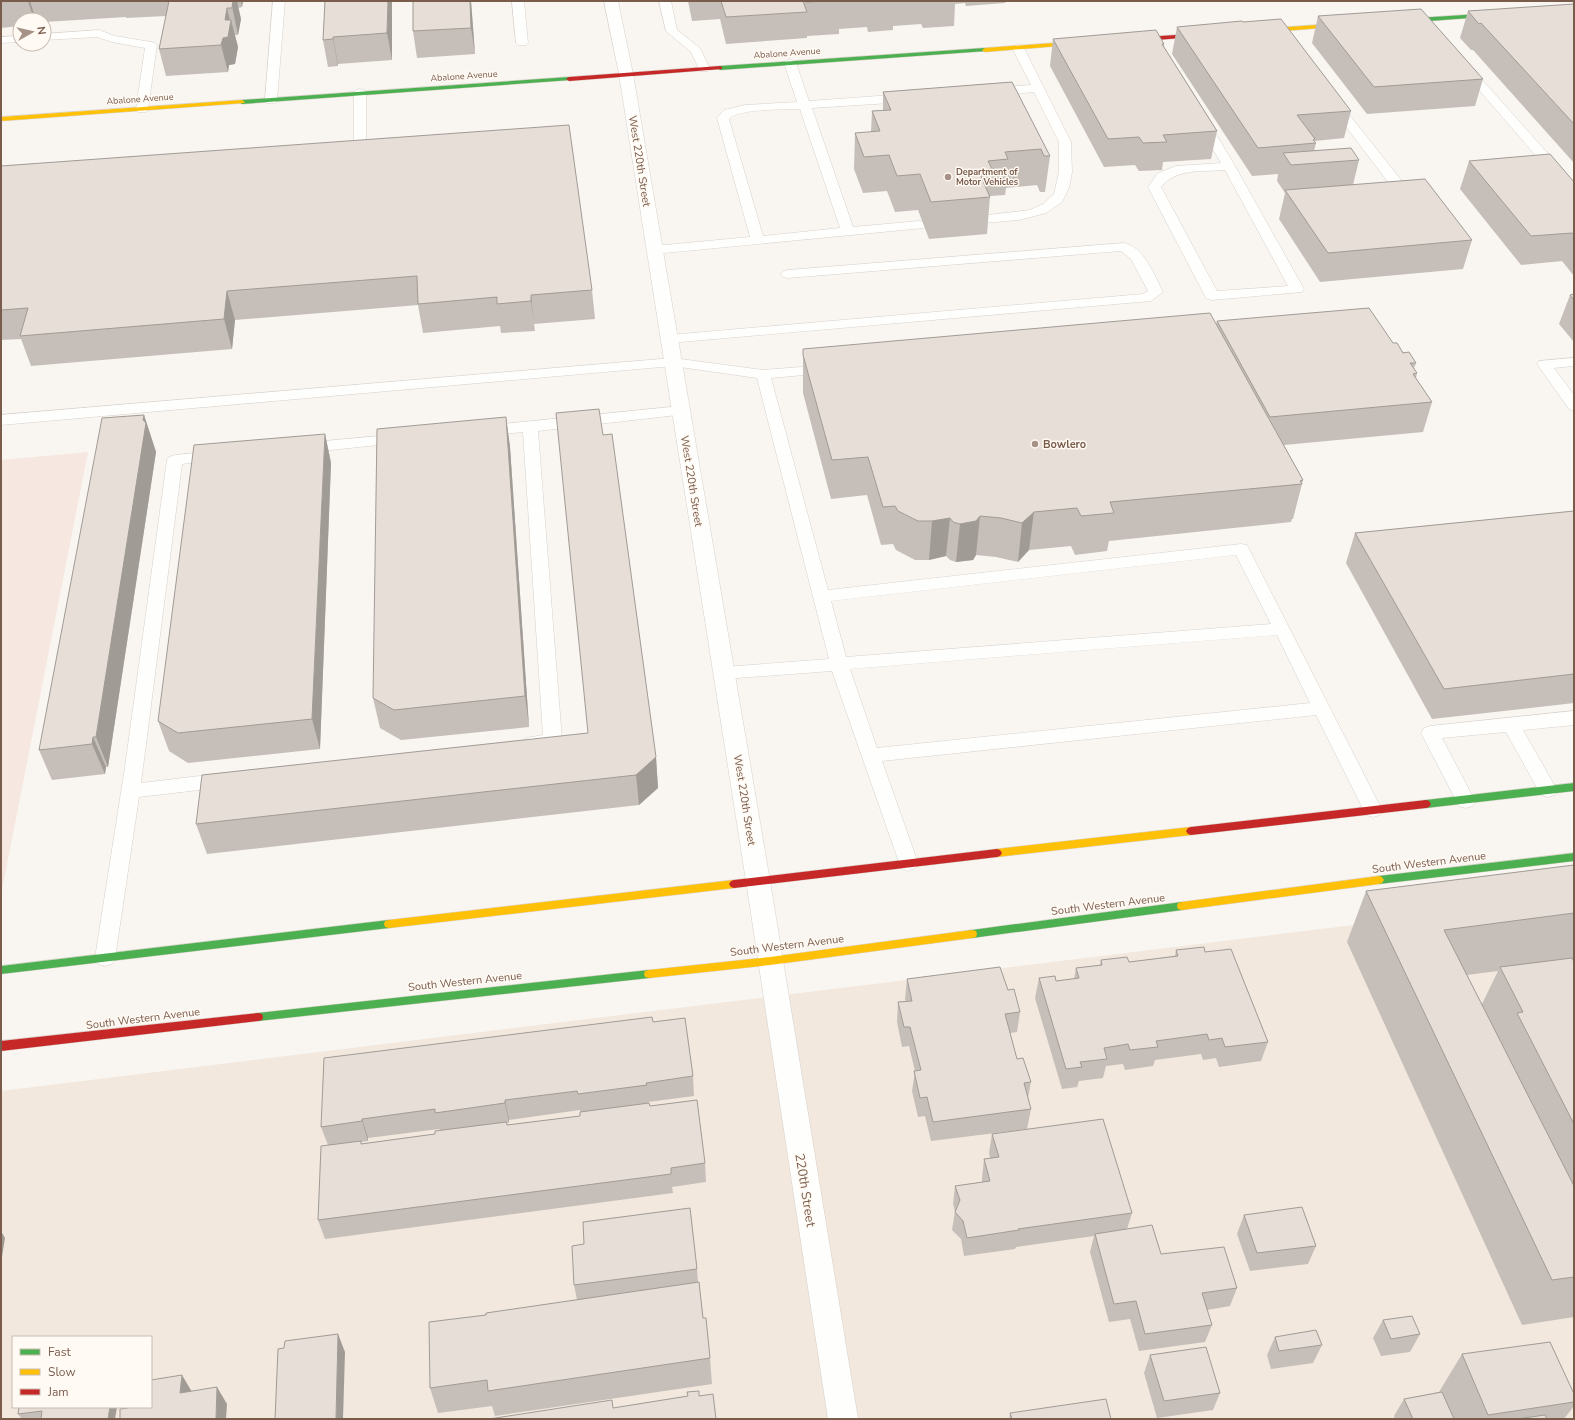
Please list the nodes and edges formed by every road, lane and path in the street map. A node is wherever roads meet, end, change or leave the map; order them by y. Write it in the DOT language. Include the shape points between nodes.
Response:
graph roads {
  1 [pos="278,1"];
  2 [pos="518,1"];
  3 [pos="611,1"];
  4 [pos="665,1"];
  5 [pos="1502,14"];
  6 [pos="1423,20"];
  7 [pos="1392,22"];
  8 [pos="1354,25"];
  9 [pos="1431,29"];
  10 [pos="1246,32"];
  11 [pos="1214,34"];
  12 [pos="52,36"];
  13 [pos="12,39"];
  14 [pos="1,40"];
  15 [pos="1120,41"];
  16 [pos="522,43"];
  17 [pos="1088,43"];
  18 [pos="1018,48"];
  19 [pos="1458,59"];
  20 [pos="790,63"];
  21 [pos="704,69"];
  22 [pos="626,74"];
  23 [pos="1038,88"];
  24 [pos="1324,89"];
  25 [pos="984,92"];
  26 [pos="360,93"];
  27 [pos="921,97"];
  28 [pos="271,100"];
  29 [pos="804,105"];
  30 [pos="142,109"];
  31 [pos="1197,114"];
  32 [pos="1,119"];
  33 [pos="376,143"];
  34 [pos="360,144"];
  35 [pos="344,145"];
  36 [pos="1229,166"];
  37 [pos="1396,183"];
  38 [pos="1574,191"];
  39 [pos="984,219"];
  40 [pos="919,225"];
  41 [pos="848,232"];
  42 [pos="758,240"];
  43 [pos="654,250"];
  44 [pos="788,274"];
  45 [pos="669,339"];
  46 [pos="673,362"];
  47 [pos="1574,362"];
  48 [pos="842,367"];
  49 [pos="763,374"];
  50 [pos="1574,406"];
  51 [pos="681,411"];
  52 [pos="1,420"];
  53 [pos="530,427"];
  54 [pos="467,433"];
  55 [pos="420,437"];
  56 [pos="285,450"];
  57 [pos="230,455"];
  58 [pos="822,596"];
  59 [pos="1282,629"];
  60 [pos="839,664"];
  61 [pos="724,673"];
  62 [pos="1321,708"];
  63 [pos="1574,718"];
  64 [pos="1511,725"];
  65 [pos="514,745"];
  66 [pos="871,755"];
  67 [pos="242,778"];
  68 [pos="1574,788"];
  69 [pos="1548,790"];
  70 [pos="130,791"];
  71 [pos="1466,800"];
  72 [pos="1373,810"];
  73 [pos="1574,857"];
  74 [pos="908,863"];
  75 [pos="758,880"];
  76 [pos="105,958"];
  77 [pos="770,961"];
  78 [pos="1,970"];
  79 [pos="1,1046"];
  80 [pos="843,1419"];
  1 -- 28 [label="lane"];
  2 -- 16 [label="lane"];
  3 -- 22 [label="street, West 220th Street"];
  4 -- 21 [label="lane" via="672,31 696,50"];
  5 -- 6 [label="main road"];
  6 -- 7 [label="main road"];
  6 -- 9 [label="lane"];
  8 -- 10 [label="main road" via="1281,35"];
  11 -- 15 [label="main road" via="1154,44"];
  12 -- 30 [label="lane" via="99,33 151,45"];
  13 -- 14 [label="lane"];
  17 -- 18 [label="main road, Abalone Avenue"];
  18 -- 20 [label="main road, Abalone Avenue"];
  18 -- 23 [label="lane"];
  19 -- 38 [label="lane"];
  20 -- 21 [label="main road, Abalone Avenue"];
  20 -- 29 [label="lane"];
  21 -- 22 [label="main road, Abalone Avenue"];
  22 -- 26 [label="main road, Abalone Avenue"];
  22 -- 43 [label="street, West 220th Street"];
  23 -- 25 [label="lane"];
  23 -- 39 [label="lane" via="1065,142 1067,157 1058,198 1047,208 1030,214"];
  24 -- 37 [label="lane"];
  26 -- 28 [label="main road, Abalone Avenue"];
  26 -- 34 [label="lane"];
  27 -- 29 [label="lane"];
  28 -- 30 [label="main road, Abalone Avenue"];
  29 -- 41 [label="lane"];
  29 -- 42 [label="lane" via="736,110 723,118"];
  30 -- 32 [label="main road, Abalone Avenue"];
  31 -- 36 [label="lane"];
  33 -- 34 [label="lane"];
  34 -- 35 [label="lane"];
  36 -- 36 [label="lane" via="1274,248 1297,289 1212,296 1154,188 1163,176 1180,169"];
  40 -- 41 [label="lane"];
  41 -- 42 [label="lane"];
  42 -- 43 [label="lane"];
  43 -- 45 [label="street, West 220th Street"];
  44 -- 45 [label="lane" via="1124,247 1137,257 1156,292 1146,298"];
  45 -- 46 [label="street, West 220th Street"];
  46 -- 49 [label="lane"];
  46 -- 51 [label="street, West 220th Street"];
  46 -- 52 [label="lane"];
  47 -- 50 [label="lane" via="1544,364"];
  48 -- 49 [label="lane"];
  49 -- 58 [label="lane"];
  51 -- 53 [label="lane"];
  51 -- 61 [label="street, West 220th Street"];
  53 -- 54 [label="lane"];
  53 -- 65 [label="lane" via="554,740"];
  55 -- 56 [label="lane"];
  57 -- 70 [label="lane" via="175,460"];
  58 -- 59 [label="lane" via="1241,548"];
  58 -- 60 [label="lane"];
  59 -- 60 [label="lane"];
  59 -- 62 [label="lane"];
  60 -- 61 [label="lane"];
  60 -- 66 [label="lane"];
  61 -- 75 [label="street, West 220th Street"];
  62 -- 66 [label="lane"];
  62 -- 72 [label="lane"];
  63 -- 64 [label="lane"];
  64 -- 69 [label="lane"];
  64 -- 71 [label="lane" via="1430,733"];
  66 -- 74 [label="lane"];
  67 -- 70 [label="lane"];
  68 -- 69 [label="main road"];
  69 -- 71 [label="main road"];
  70 -- 76 [label="lane"];
  71 -- 72 [label="main road"];
  72 -- 74 [label="main road"];
  73 -- 77 [label="main road, South Western Avenue" via="1385,879"];
  74 -- 75 [label="main road"];
  75 -- 76 [label="main road"];
  75 -- 77 [label="street, West 220th Street"];
  76 -- 78 [label="main road"];
  77 -- 79 [label="main road, South Western Avenue"];
  77 -- 80 [label="street, 220th Street"];
}
